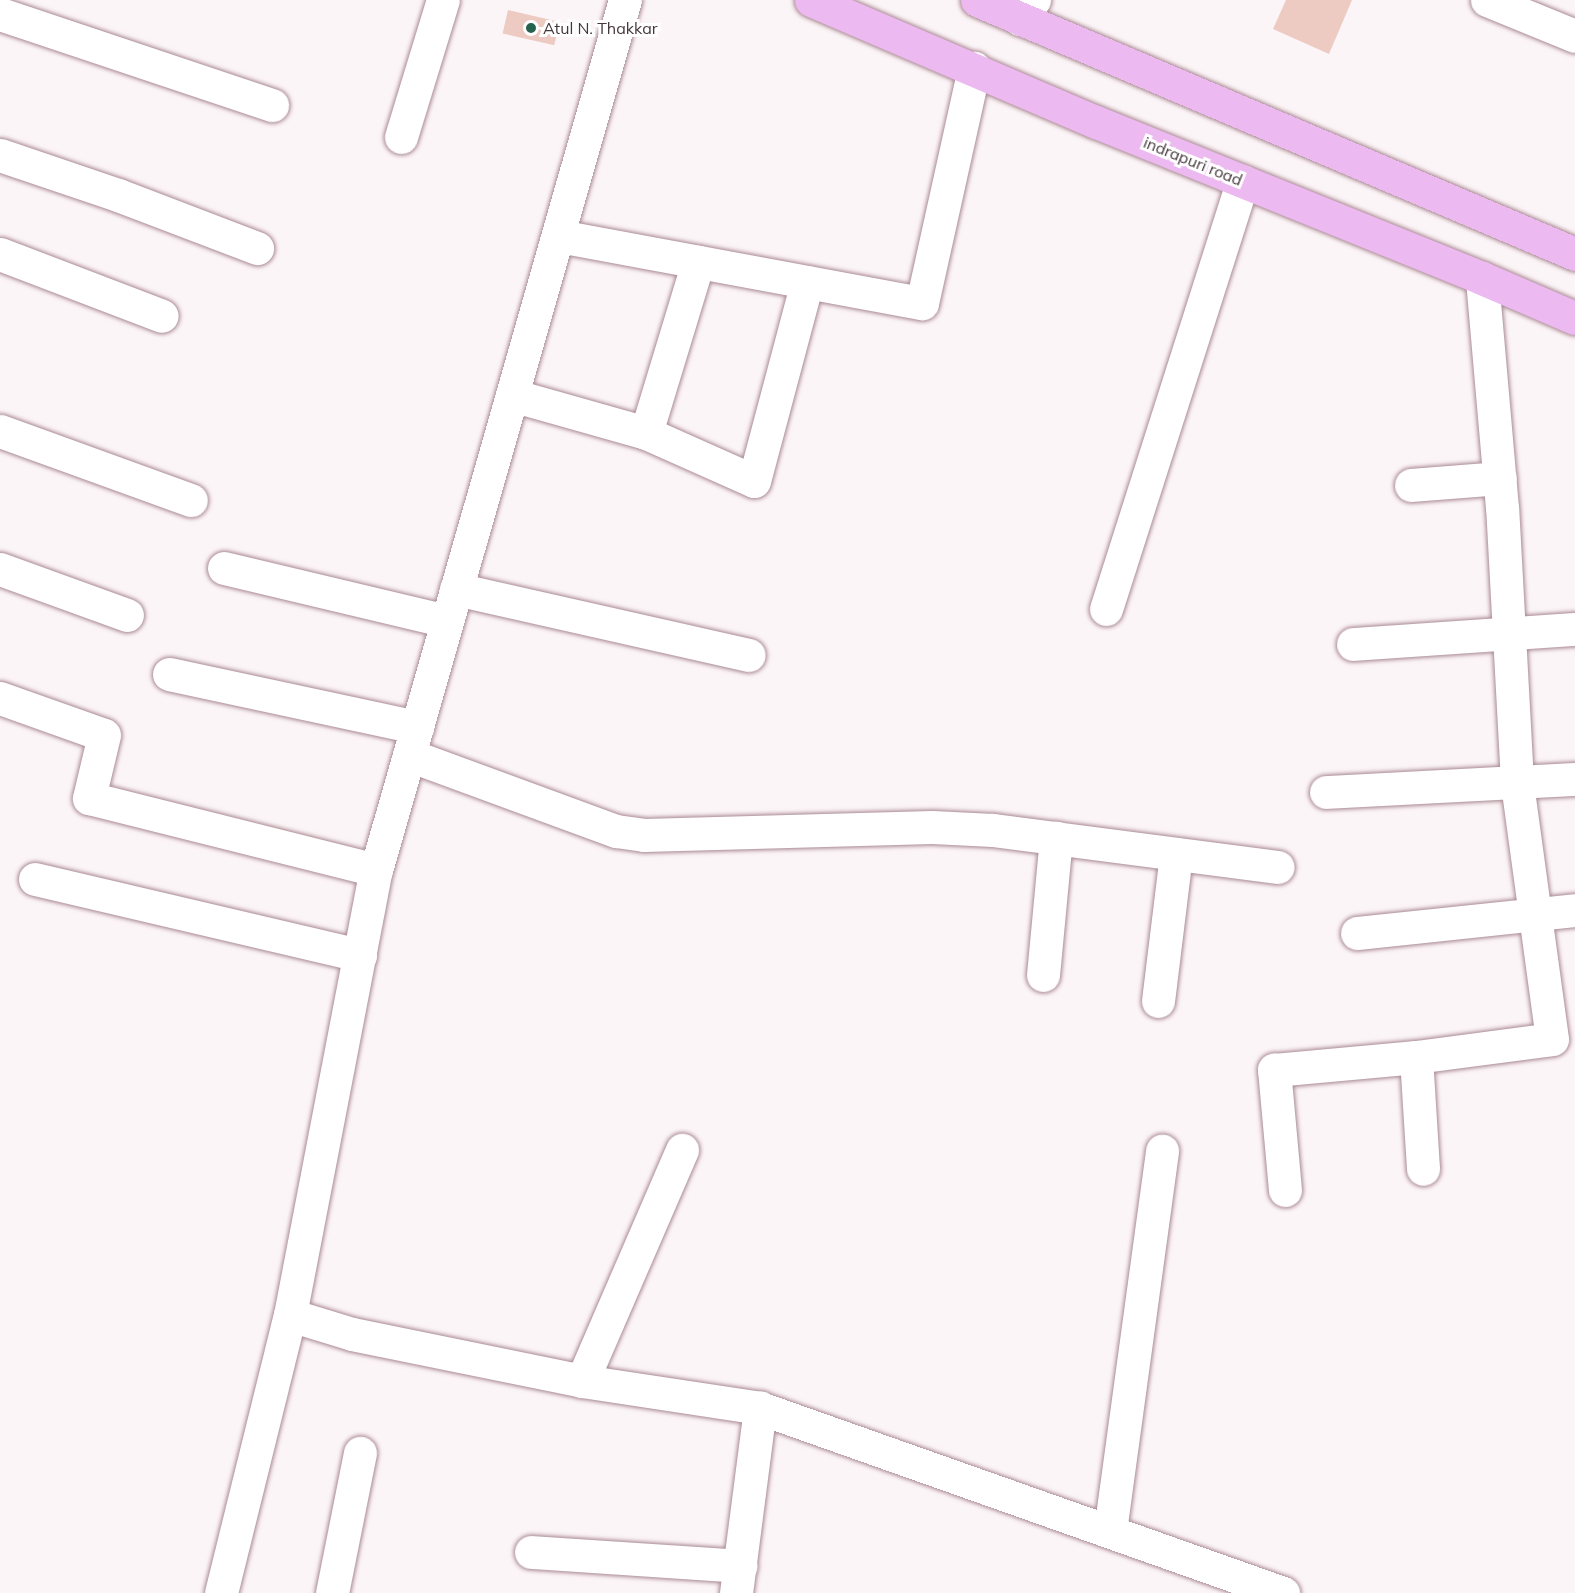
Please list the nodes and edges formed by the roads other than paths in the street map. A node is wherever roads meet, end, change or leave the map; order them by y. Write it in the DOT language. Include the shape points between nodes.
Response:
graph roads {
  1 [pos="442,0"];
  2 [pos="625,0"];
  3 [pos="812,0"];
  4 [pos="977,0"];
  5 [pos="1487,0"];
  6 [pos="1027,9"];
  7 [pos="0,14"];
  8 [pos="1575,36"];
  9 [pos="974,68"];
  10 [pos="273,105"];
  11 [pos="401,137"];
  12 [pos="0,155"];
  13 [pos="1243,181"];
  14 [pos="559,236"];
  15 [pos="257,248"];
  16 [pos="0,254"];
  17 [pos="1575,254"];
  18 [pos="698,262"];
  19 [pos="1482,278"];
  20 [pos="807,282"];
  21 [pos="162,316"];
  22 [pos="1575,318"];
  23 [pos="512,395"];
  24 [pos="0,431"];
  25 [pos="646,434"];
  26 [pos="1500,478"];
  27 [pos="1411,485"];
  28 [pos="191,500"];
  29 [pos="224,568"];
  30 [pos="0,569"];
  31 [pos="456,589"];
  32 [pos="1106,609"];
  33 [pos="127,615"];
  34 [pos="447,621"];
  35 [pos="1575,629"];
  36 [pos="1508,633"];
  37 [pos="1353,645"];
  38 [pos="748,655"];
  39 [pos="169,674"];
  40 [pos="0,698"];
  41 [pos="413,741"];
  42 [pos="1575,779"];
  43 [pos="1517,782"];
  44 [pos="1326,792"];
  45 [pos="1056,838"];
  46 [pos="1176,854"];
  47 [pos="1278,867"];
  48 [pos="376,870"];
  49 [pos="35,879"];
  50 [pos="1575,910"];
  51 [pos="1534,914"];
  52 [pos="1357,933"];
  53 [pos="360,955"];
  54 [pos="1043,975"];
  55 [pos="1158,1001"];
  56 [pos="1563,1039"];
  57 [pos="1416,1057"];
  58 [pos="682,1150"];
  59 [pos="1162,1151"];
  60 [pos="1423,1170"];
  61 [pos="1285,1190"];
  62 [pos="290,1315"];
  63 [pos="582,1381"];
  64 [pos="760,1408"];
  65 [pos="360,1453"];
  66 [pos="1110,1531"];
  67 [pos="531,1552"];
  68 [pos="738,1579"];
  69 [pos="221,1593"];
  70 [pos="333,1593"];
  71 [pos="1283,1593"];
  1 -- 11 [label="street"];
  2 -- 14 [label="street"];
  3 -- 9 [label="main road, indrapuri road"];
  4 -- 6 [label="main road"];
  5 -- 8 [label="street"];
  6 -- 17 [label="main road"];
  7 -- 10 [label="street"];
  9 -- 13 [label="main road, indrapuri road"];
  9 -- 20 [label="street" via="922,303"];
  12 -- 15 [label="street"];
  13 -- 19 [label="main road, indrapuri road"];
  13 -- 32 [label="street"];
  14 -- 18 [label="street"];
  14 -- 23 [label="street"];
  16 -- 21 [label="street"];
  18 -- 20 [label="street"];
  18 -- 25 [label="street"];
  19 -- 22 [label="main road, indrapuri road"];
  19 -- 26 [label="street"];
  20 -- 25 [label="street" via="754,481"];
  23 -- 25 [label="street"];
  23 -- 31 [label="street"];
  24 -- 28 [label="street"];
  26 -- 27 [label="street"];
  26 -- 36 [label="street"];
  29 -- 34 [label="street"];
  30 -- 33 [label="street"];
  31 -- 34 [label="street"];
  31 -- 38 [label="street"];
  34 -- 41 [label="street"];
  35 -- 36 [label="street"];
  36 -- 37 [label="street"];
  36 -- 43 [label="street"];
  39 -- 41 [label="street"];
  40 -- 48 [label="street" via="104,735 89,798"];
  41 -- 45 [label="street" via="616,831 644,835 932,827"];
  41 -- 48 [label="street"];
  42 -- 43 [label="street"];
  43 -- 44 [label="street"];
  43 -- 51 [label="street"];
  45 -- 46 [label="street"];
  45 -- 54 [label="street"];
  46 -- 47 [label="street"];
  46 -- 55 [label="street"];
  48 -- 53 [label="street"];
  49 -- 53 [label="street"];
  50 -- 51 [label="street"];
  51 -- 52 [label="street"];
  51 -- 56 [label="street"];
  53 -- 62 [label="street"];
  56 -- 57 [label="street"];
  57 -- 60 [label="street"];
  57 -- 61 [label="street" via="1274,1070"];
  58 -- 63 [label="street"];
  59 -- 66 [label="street"];
  62 -- 63 [label="street" via="352,1334"];
  62 -- 69 [label="street"];
  63 -- 64 [label="street"];
  64 -- 66 [label="street"];
  64 -- 68 [label="street"];
  65 -- 70 [label="street"];
  66 -- 71 [label="street"];
  67 -- 68 [label="street"];
}
